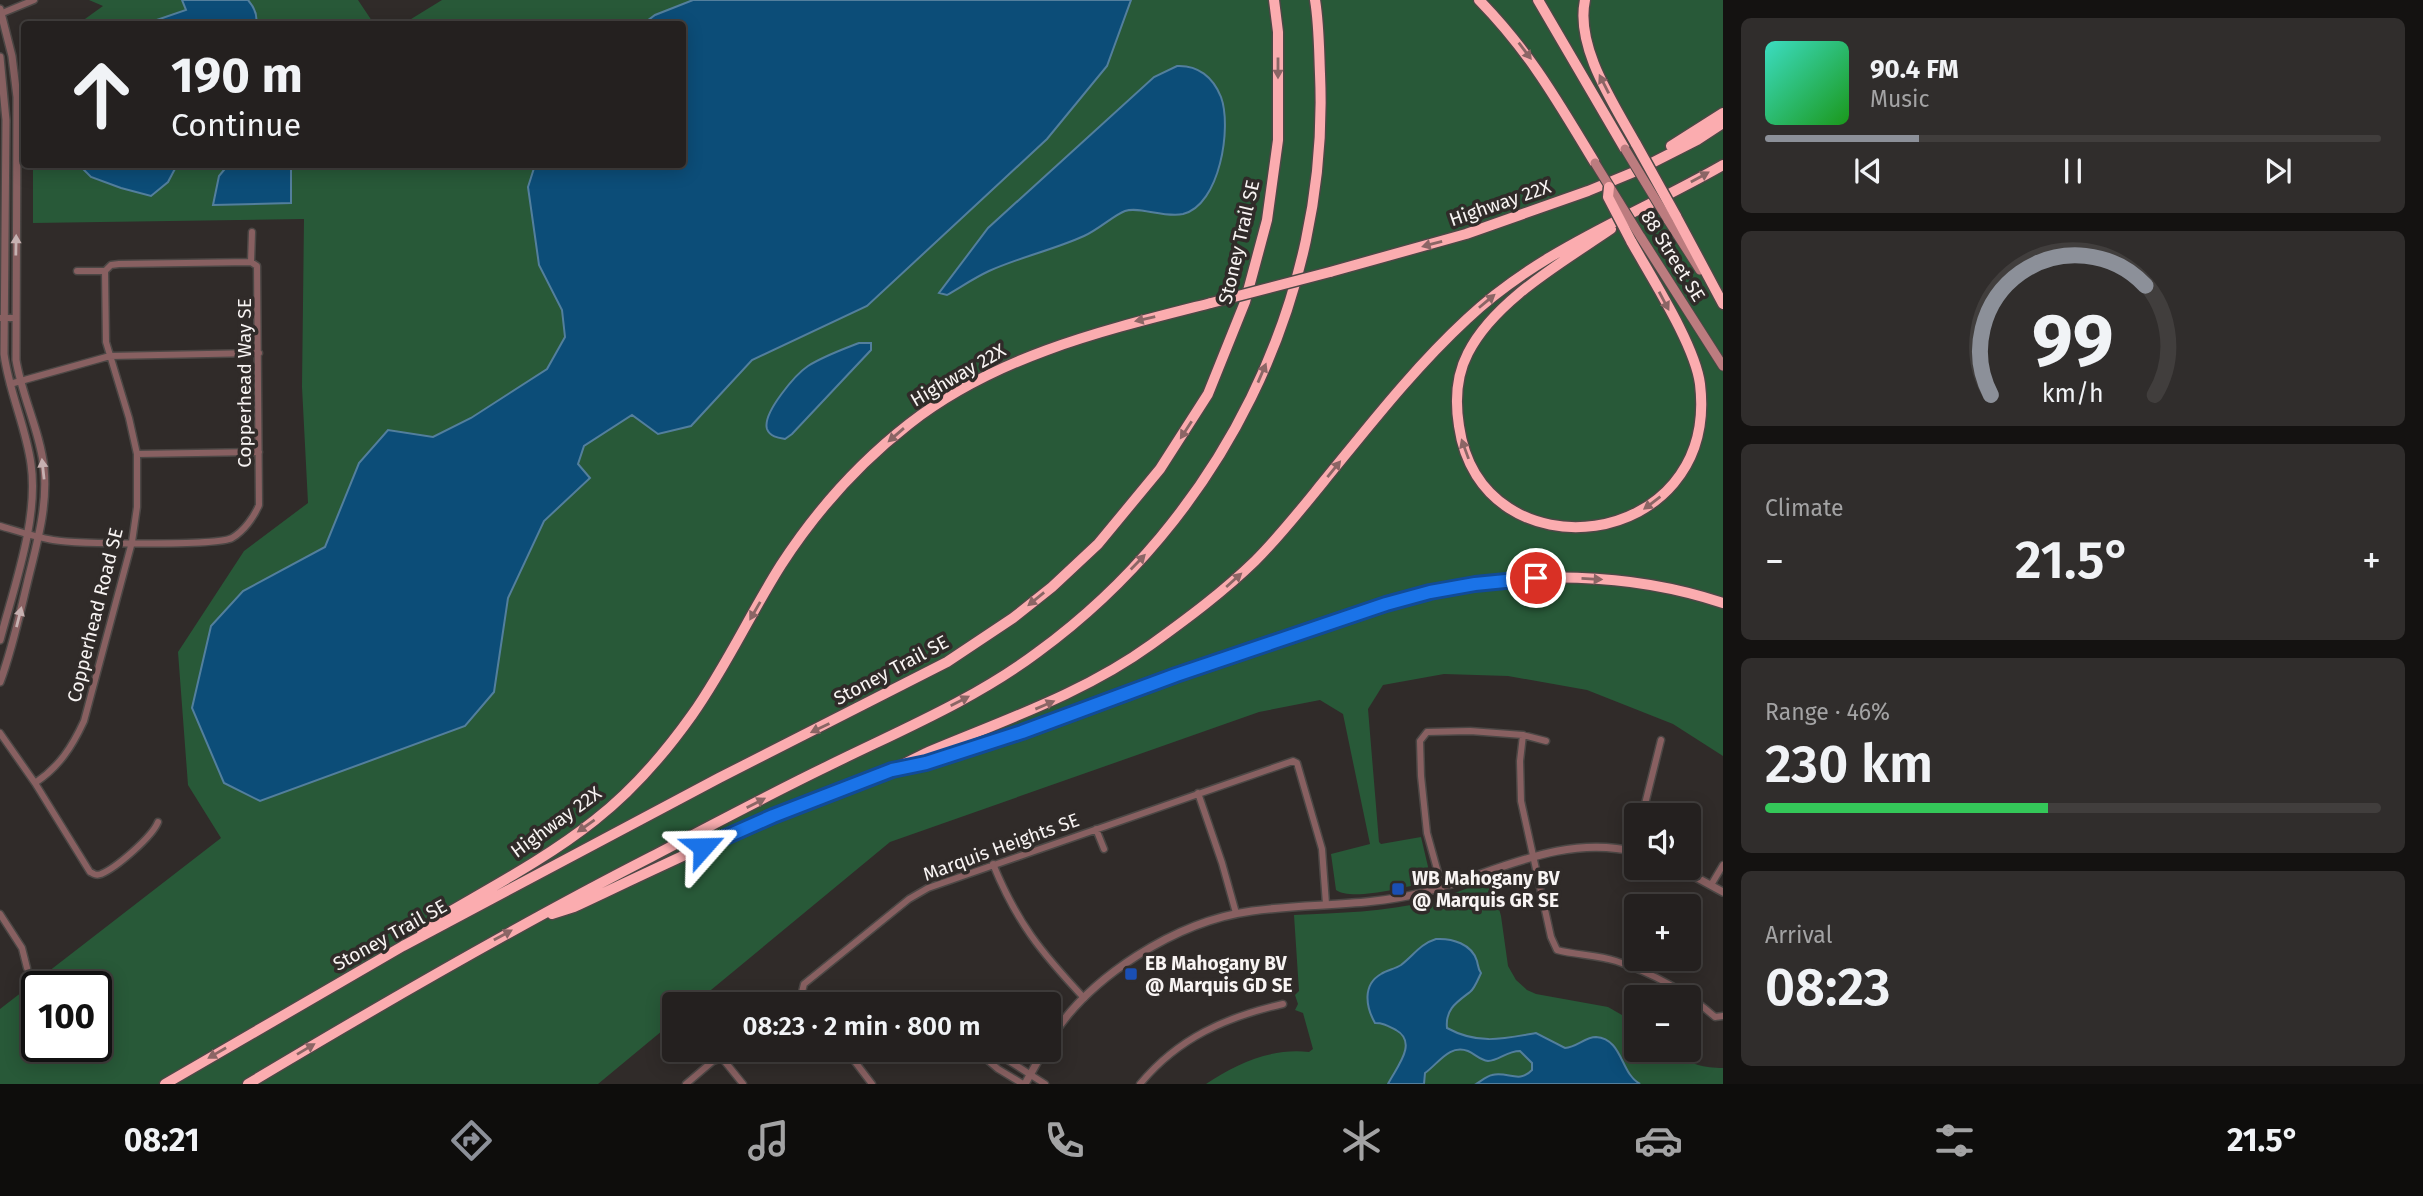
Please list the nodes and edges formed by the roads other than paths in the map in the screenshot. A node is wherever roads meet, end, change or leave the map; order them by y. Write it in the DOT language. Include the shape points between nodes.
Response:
graph roads {
  1 [pos="34,0"];
  2 [pos="1274,0"];
  3 [pos="1315,0"];
  4 [pos="1479,0"];
  5 [pos="1538,0"];
  6 [pos="1586,0"];
  7 [pos="0,13"];
  8 [pos="0,57"];
  9 [pos="1723,113"];
  10 [pos="1723,123"];
  11 [pos="1625,149"];
  12 [pos="1595,163"];
  13 [pos="1723,164"];
  14 [pos="1634,172"];
  15 [pos="1609,187"];
  16 [pos="1634,213"];
  17 [pos="1672,218"];
  18 [pos="252,232"];
  19 [pos="1636,238"];
  20 [pos="251,262"];
  21 [pos="77,271"];
  22 [pos="105,271"];
  23 [pos="1723,305"];
  24 [pos="1,318"];
  25 [pos="15,318"];
  26 [pos="259,353"];
  27 [pos="110,356"];
  28 [pos="1723,366"];
  29 [pos="20,381"];
  30 [pos="10,384"];
  31 [pos="259,452"];
  32 [pos="137,454"];
  33 [pos="0,526"];
  34 [pos="27,533"];
  35 [pos="39,536"];
  36 [pos="132,542"];
  37 [pos="1723,603"];
  38 [pos="0,640"];
  39 [pos="0,682"];
  40 [pos="0,733"];
  41 [pos="1523,735"];
  42 [pos="1661,740"];
  43 [pos="1546,741"];
  44 [pos="892,770"];
  45 [pos="35,783"];
  46 [pos="1198,793"];
  47 [pos="1645,803"];
  48 [pos="158,822"];
  49 [pos="1096,829"];
  50 [pos="1104,849"];
  51 [pos="1624,850"];
  52 [pos="1533,856"];
  53 [pos="993,864"];
  54 [pos="1723,865"];
  55 [pos="1701,880"];
  56 [pos="1711,885"];
  57 [pos="1441,887"];
  58 [pos="1723,892"];
  59 [pos="1326,904"];
  60 [pos="1236,913"];
  61 [pos="0,914"];
  62 [pos="529,921"];
  63 [pos="404,946"];
  64 [pos="27,968"];
  65 [pos="802,992"];
  66 [pos="1084,998"];
  67 [pos="1283,1004"];
  68 [pos="1723,1016"];
  69 [pos="1061,1027"];
  70 [pos="855,1062"];
  71 [pos="990,1062"];
  72 [pos="1011,1062"];
  73 [pos="1037,1062"];
  74 [pos="1030,1074"];
  75 [pos="165,1084"];
  76 [pos="248,1084"];
  77 [pos="686,1084"];
  78 [pos="743,1084"];
  79 [pos="872,1084"];
  80 [pos="1024,1084"];
  81 [pos="1045,1084"];
  82 [pos="1140,1084"];
  1 -- 7 [label="street"];
  2 -- 63 [label="highway, Stoney Trail SE, one-way" via="1278,140 1267,220 1245,302 1209,394 1160,469 1098,544 1013,618 947,662"];
  62 -- 3 [label="highway, one-way" via="977,692 1039,652 1101,600 1154,546 1194,495 1245,411 1287,314 1306,249 1318,171 1322,105"];
  4 -- 12 [label="highway, one-way" via="1537,67"];
  5 -- 11 [label="highway"];
  17 -- 6 [label="highway, one-way, bridge" via="1588,47"];
  25 -- 7 [label="street, one-way" via="17,97"];
  8 -- 24 [label="street" via="6,120"];
  9 -- 14 [label="highway"];
  10 -- 14 [label="highway, Highway 22X"];
  11 -- 17 [label="main road, 88 Street SE, bridge"];
  12 -- 15 [label="main road, bridge"];
  16 -- 13 [label="highway, one-way"];
  14 -- 63 [label="highway, Highway 22X, one-way, bridge" via="1466,234 1047,348 951,396 866,461 824,506 781,564 692,715 629,790 536,861 434,921"];
  15 -- 19 [label="highway, bridge" via="1608,197"];
  19 -- 16 [label="highway, one-way" via="1700,380 1699,436 1687,465 1668,489 1622,520 1573,529 1529,519 1490,491 1465,453 1458,422 1461,370 1486,327 1518,294"];
  44 -- 16 [label="highway, one-way" via="1089,683 1208,603 1273,541 1469,316 1545,259"];
  17 -- 23 [label="highway"];
  18 -- 20 [label="street, Copperhead Way SE"];
  19 -- 28 [label="main road, 88 Street SE"];
  20 -- 22 [label="street" via="119,264"];
  20 -- 26 [label="street, Copperhead Way SE" via="259,274"];
  21 -- 22 [label="street"];
  22 -- 27 [label="street" via="104,325"];
  24 -- 25 [label="street"];
  24 -- 30 [label="street"];
  25 -- 29 [label="street"];
  26 -- 27 [label="street"];
  26 -- 31 [label="street, Copperhead Way SE"];
  27 -- 29 [label="street"];
  27 -- 32 [label="street, Copperhead Road SE"];
  29 -- 30 [label="street"];
  35 -- 29 [label="street, one-way" via="44,468"];
  30 -- 34 [label="street" via="32,467"];
  31 -- 32 [label="street"];
  31 -- 36 [label="street, Copperhead Way SE" via="260,505 232,538"];
  32 -- 36 [label="street, Copperhead Road SE"];
  33 -- 34 [label="street, Copperhead Way SE"];
  34 -- 35 [label="street, Copperhead Way SE"];
  34 -- 38 [label="street"];
  35 -- 36 [label="street, Copperhead Way SE"];
  39 -- 35 [label="street, one-way"];
  36 -- 45 [label="street, Copperhead Road SE" via="84,721 58,764"];
  44 -- 37 [label="highway, one-way" via="926,763 1430,592 1497,581 1578,578 1616,580"];
  40 -- 45 [label="street"];
  41 -- 43 [label="street"];
  41 -- 52 [label="street" via="1521,801"];
  41 -- 57 [label="street" via="1427,732 1420,741 1427,833"];
  42 -- 47 [label="street"];
  44 -- 62 [label="highway" via="773,816 575,907"];
  45 -- 48 [label="street" via="95,874 145,840"];
  46 -- 49 [label="street, Marquis Heights SE"];
  46 -- 59 [label="street, Marquis Heights SE" via="1297,763 1322,849"];
  46 -- 60 [label="street"];
  49 -- 50 [label="street, Marquis Heights SE"];
  49 -- 53 [label="street, Marquis Heights SE"];
  51 -- 52 [label="street" via="1578,847"];
  52 -- 57 [label="street"];
  52 -- 68 [label="street" via="1557,950 1614,960 1657,978 1715,1017"];
  53 -- 65 [label="street, Marquis Heights SE" via="909,899 804,984"];
  53 -- 66 [label="street" via="1023,926"];
  54 -- 56 [label="street"];
  55 -- 56 [label="street"];
  56 -- 58 [label="street"];
  57 -- 59 [label="street" via="1383,900"];
  59 -- 60 [label="street"];
  60 -- 66 [label="street" via="1155,945"];
  61 -- 64 [label="street" via="22,948"];
  76 -- 62 [label="highway, one-way"];
  63 -- 75 [label="highway, Stoney Trail SE, one-way"];
  66 -- 69 [label="street"];
  67 -- 82 [label="street" via="1208,1028 1158,1063"];
  70 -- 79 [label="street"];
  71 -- 80 [label="street"];
  72 -- 74 [label="street"];
  73 -- 74 [label="street"];
  74 -- 80 [label="street"];
  74 -- 81 [label="street"];
  77 -- 78 [label="street" via="722,1058"];
}
